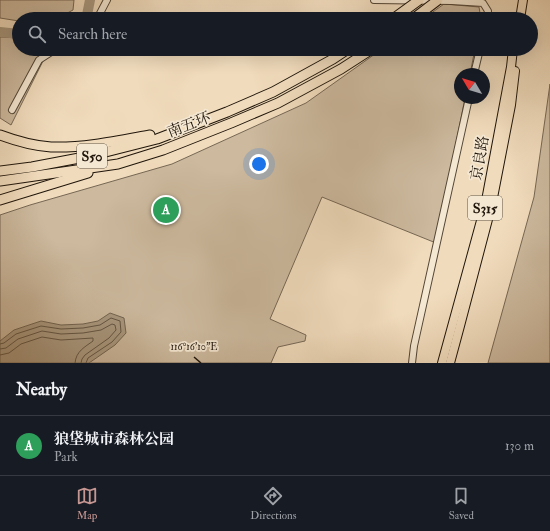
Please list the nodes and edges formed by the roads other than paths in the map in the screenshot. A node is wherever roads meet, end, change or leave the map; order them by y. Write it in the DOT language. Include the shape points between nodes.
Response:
graph roads {
  1 [pos="107,0"];
  2 [pos="374,0"];
  3 [pos="418,0"];
  4 [pos="438,0"];
  5 [pos="518,0"];
  6 [pos="523,0"];
  7 [pos="101,12"];
  8 [pos="402,12"];
  9 [pos="422,12"];
  10 [pos="488,12"];
  11 [pos="517,12"];
  12 [pos="521,12"];
  13 [pos="45,56"];
  14 [pos="338,56"];
  15 [pos="361,56"];
  16 [pos="478,56"];
  17 [pos="512,56"];
  18 [pos="516,56"];
  19 [pos="475,68"];
  20 [pos="468,104"];
  21 [pos="12,110"];
  22 [pos="181,130"];
  23 [pos="0,135"];
  24 [pos="118,164"];
  25 [pos="0,170"];
  26 [pos="0,181"];
  27 [pos="0,200"];
  28 [pos="412,363"];
  29 [pos="442,363"];
  30 [pos="450,363"];
  1 -- 7 [label="street"];
  2 -- 10 [label="street" via="483,3"];
  3 -- 8 [label="highway, bridge"];
  4 -- 9 [label="highway, bridge"];
  5 -- 11 [label="main road"];
  6 -- 12 [label="main road"];
  13 -- 21 [label="street" via="39,60"];
  14 -- 22 [label="highway, 南五环 / S50" via="273,92"];
  15 -- 24 [label="highway, 南五环 / S50" via="278,103 170,147"];
  16 -- 19 [label="street"];
  17 -- 29 [label="main road, 京良路 / S315" via="485,206"];
  18 -- 30 [label="main road, 京良路 / S315" via="511,105 491,208"];
  20 -- 28 [label="street"];
  22 -- 23 [label="highway" via="88,146 50,147"];
  22 -- 25 [label="highway, 南五环 / S50" via="157,139 90,156"];
  24 -- 26 [label="highway, 南五环 / S50"];
  24 -- 27 [label="highway"];
}
